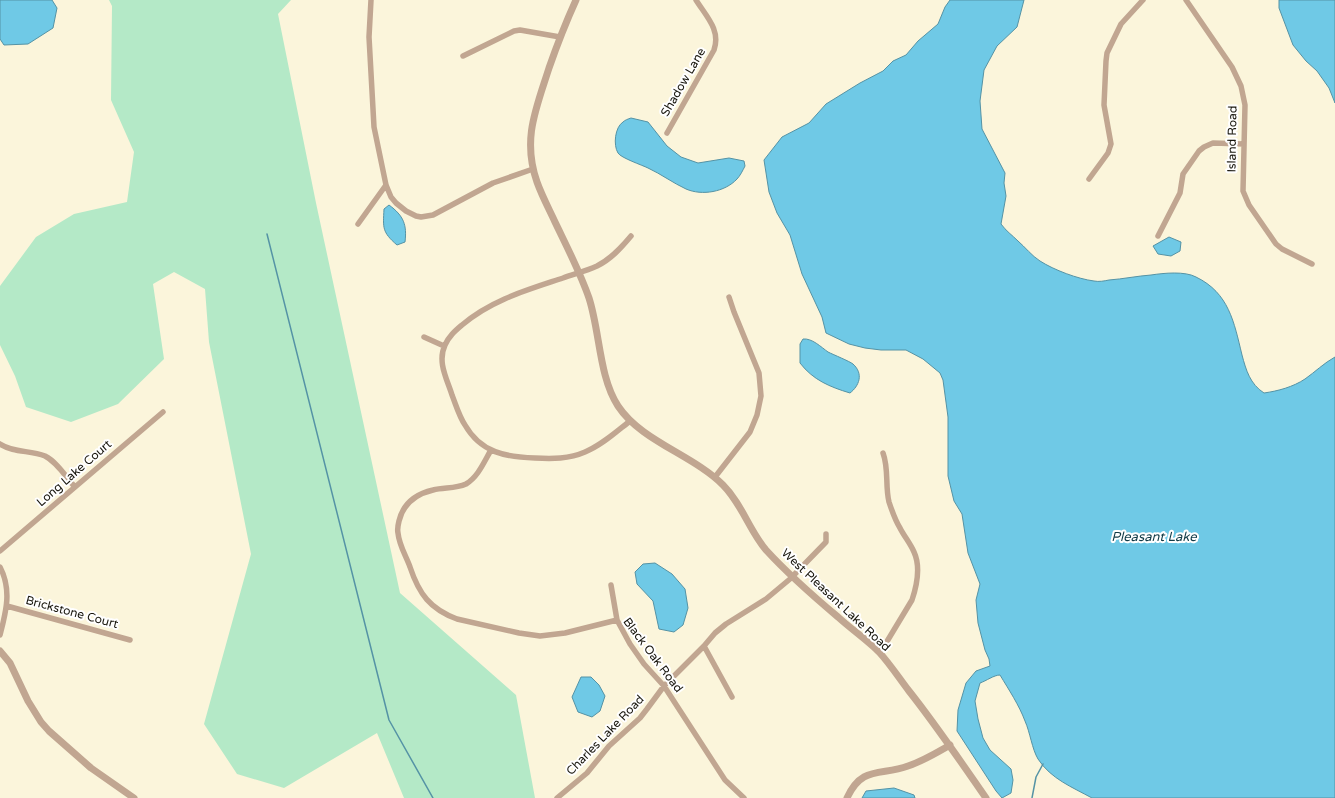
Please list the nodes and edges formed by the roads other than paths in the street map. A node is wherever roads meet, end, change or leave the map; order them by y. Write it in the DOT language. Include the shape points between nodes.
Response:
graph roads {
  1 [pos="371,0"];
  2 [pos="576,0"];
  3 [pos="696,0"];
  4 [pos="1143,0"];
  5 [pos="1186,0"];
  6 [pos="560,37"];
  7 [pos="463,56"];
  8 [pos="667,133"];
  9 [pos="1244,144"];
  10 [pos="533,169"];
  11 [pos="1089,179"];
  12 [pos="386,185"];
  13 [pos="358,224"];
  14 [pos="631,236"];
  15 [pos="1158,236"];
  16 [pos="1312,264"];
  17 [pos="579,273"];
  18 [pos="729,297"];
  19 [pos="424,337"];
  20 [pos="444,346"];
  21 [pos="163,412"];
  22 [pos="630,421"];
  23 [pos="0,444"];
  24 [pos="491,450"];
  25 [pos="883,453"];
  26 [pos="715,477"];
  27 [pos="75,487"];
  28 [pos="826,534"];
  29 [pos="0,551"];
  30 [pos="0,567"];
  31 [pos="793,576"];
  32 [pos="611,585"];
  33 [pos="7,606"];
  34 [pos="617,620"];
  35 [pos="0,635"];
  36 [pos="130,640"];
  37 [pos="704,646"];
  38 [pos="0,651"];
  39 [pos="880,653"];
  40 [pos="664,686"];
  41 [pos="732,697"];
  42 [pos="950,745"];
  43 [pos="134,798"];
  44 [pos="557,798"];
  45 [pos="744,798"];
  46 [pos="847,798"];
  47 [pos="986,798"];
  1 -- 12 [label="street" via="369,38 373,114"];
  2 -- 6 [label="street, West Pleasant Lake Road"];
  3 -- 8 [label="street, Shadow Lane" via="714,28 716,44"];
  4 -- 11 [label="street" via="1121,24 1107,53 1104,105 1111,144 1108,153"];
  5 -- 9 [label="street, Island Road" via="1240,81 1245,105"];
  6 -- 7 [label="street" via="514,31"];
  6 -- 10 [label="street, West Pleasant Lake Road" via="532,120 530,142"];
  9 -- 15 [label="street" via="1212,143 1199,151 1183,174 1180,194"];
  9 -- 16 [label="street, Island Road" via="1242,184 1245,199 1276,244"];
  10 -- 12 [label="street" via="493,182 438,213 427,216 416,216 406,211 391,197"];
  10 -- 17 [label="street, West Pleasant Lake Road" via="540,191"];
  12 -- 13 [label="street"];
  14 -- 17 [label="street" via="606,261"];
  17 -- 20 [label="street" via="491,305 453,332"];
  17 -- 22 [label="street, West Pleasant Lake Road" via="595,319 609,389 619,408"];
  18 -- 26 [label="street" via="759,374 761,396 750,432"];
  19 -- 20 [label="street"];
  20 -- 24 [label="street" via="442,364 461,419 476,440"];
  21 -- 27 [label="street, Long Lake Court"];
  22 -- 24 [label="street" via="597,446 564,458 516,457"];
  22 -- 26 [label="street, West Pleasant Lake Road"];
  23 -- 27 [label="street" via="50,459"];
  24 -- 34 [label="street, Black Oak Road" via="472,480 460,486 434,489 420,494 403,509 397,532 421,593 433,606 449,616 528,635 553,635"];
  25 -- 39 [label="street" via="892,511 915,554 918,572 912,600"];
  26 -- 31 [label="street, West Pleasant Lake Road" via="739,505 765,549"];
  27 -- 29 [label="street, Long Lake Court"];
  28 -- 31 [label="street, Charles Lake Road" via="826,542"];
  30 -- 33 [label="street" via="7,589"];
  31 -- 37 [label="street, Charles Lake Road" via="766,599 726,624"];
  31 -- 39 [label="street, West Pleasant Lake Road"];
  32 -- 34 [label="street"];
  33 -- 35 [label="street"];
  33 -- 36 [label="street, Brickstone Court"];
  34 -- 40 [label="street, Black Oak Road" via="636,653"];
  37 -- 40 [label="street, Charles Lake Road"];
  37 -- 41 [label="street"];
  38 -- 43 [label="street" via="14,670 33,711 49,731 91,768"];
  39 -- 42 [label="street, West Pleasant Lake Road"];
  40 -- 44 [label="street, Charles Lake Road" via="640,718 609,746 587,773"];
  40 -- 45 [label="street, Black Oak Road" via="725,780"];
  42 -- 46 [label="street" via="909,766 866,776 853,786"];
  42 -- 47 [label="street, West Pleasant Lake Road"];
}
